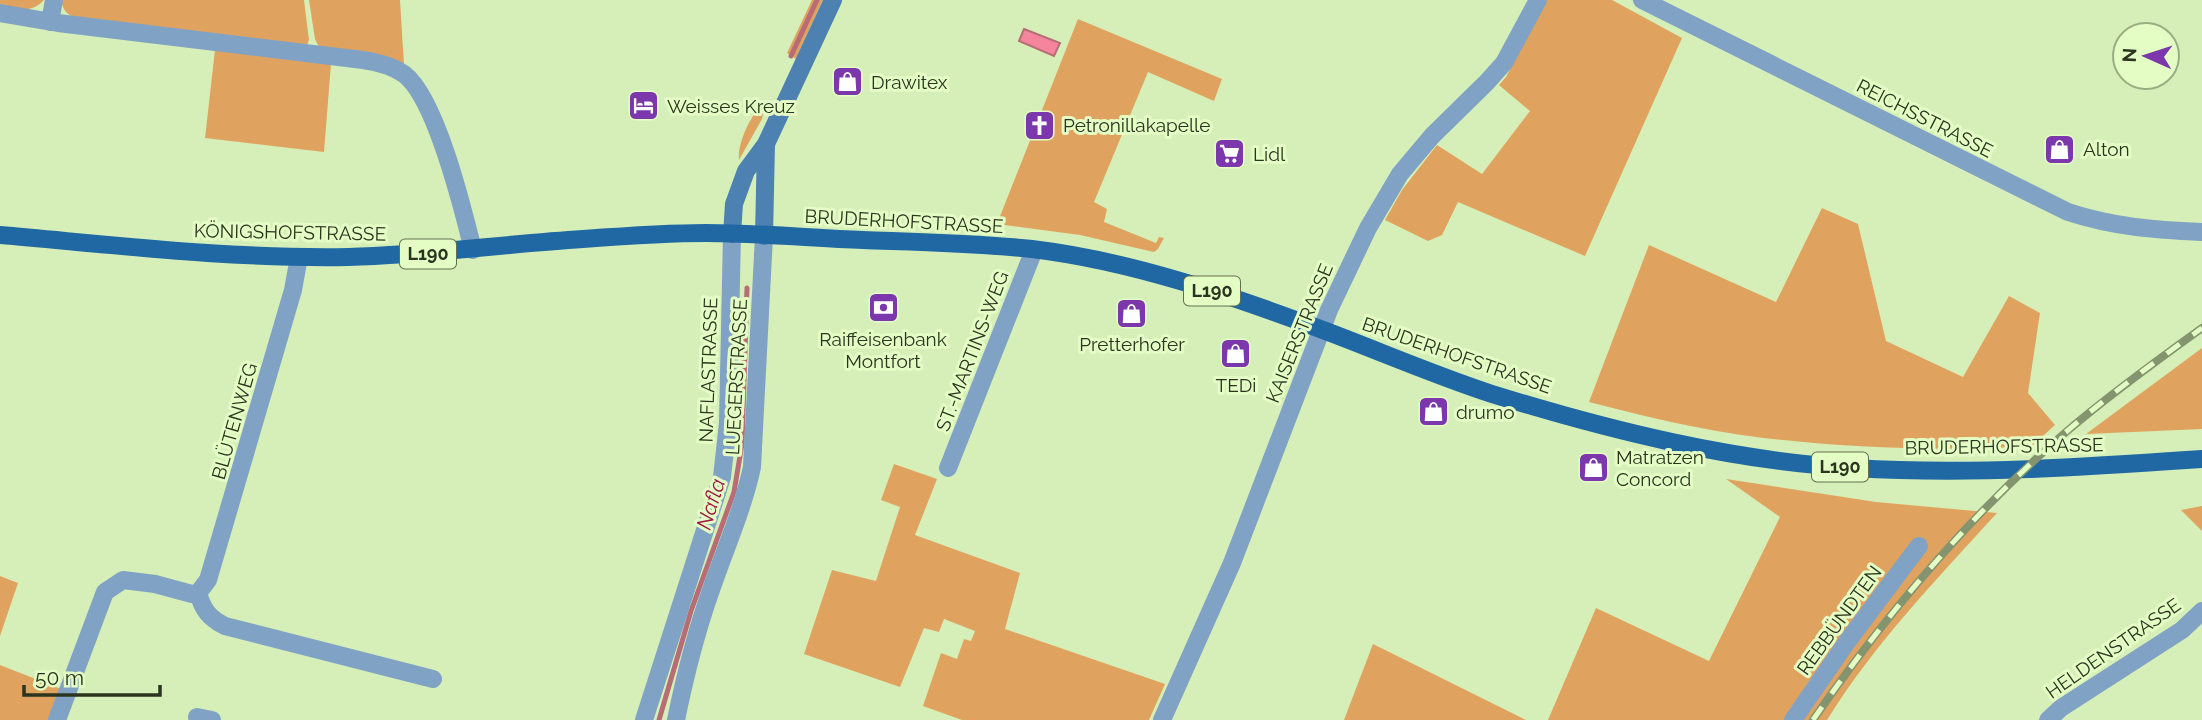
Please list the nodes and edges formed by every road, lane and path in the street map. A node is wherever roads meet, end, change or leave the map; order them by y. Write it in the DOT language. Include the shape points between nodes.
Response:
graph roads {
  1 [pos="54,0"];
  2 [pos="833,0"];
  3 [pos="1538,0"];
  4 [pos="1642,0"];
  5 [pos="0,13"];
  6 [pos="50,22"];
  7 [pos="766,144"];
  8 [pos="2202,232"];
  9 [pos="0,235"];
  10 [pos="748,235"];
  11 [pos="473,250"];
  12 [pos="1034,250"];
  13 [pos="299,257"];
  14 [pos="1321,329"];
  15 [pos="2202,459"];
  16 [pos="948,468"];
  17 [pos="1919,546"];
  18 [pos="198,593"];
  19 [pos="2202,611"];
  20 [pos="433,679"];
  21 [pos="57,720"];
  22 [pos="643,720"];
  23 [pos="676,720"];
  24 [pos="1162,720"];
  25 [pos="1793,720"];
  26 [pos="2048,720"];
  1 -- 6 [label="street"];
  2 -- 7 [label="main road, NAFLASTRASSE"];
  3 -- 14 [label="street, KAISERSTRASSE" via="1504,63 1400,174 1368,229"];
  4 -- 8 [label="street, REICHSSTRASSE" via="2068,212 2142,229"];
  5 -- 6 [label="street"];
  6 -- 11 [label="street" via="363,60 394,68 416,86 431,113"];
  7 -- 10 [label="main road, NAFLASTRASSE"];
  7 -- 10 [label="main road, NAFLASTRASSE" via="746,171 734,204"];
  9 -- 13 [label="main road, KÖNIGSHOFSTRASSE / L190"];
  10 -- 11 [label="main road, KÖNIGSHOFSTRASSE / L190" via="581,239"];
  10 -- 12 [label="main road, BRUDERHOFSTRASSE / L190"];
  10 -- 22 [label="street, NAFLASTRASSE" via="722,477"];
  10 -- 23 [label="street, LUEGERSTRASSE" via="752,467 702,616"];
  11 -- 13 [label="main road, KÖNIGSHOFSTRASSE / L190"];
  12 -- 14 [label="main road, BRUDERHOFSTRASSE / L190" via="1148,271"];
  12 -- 16 [label="street, ST.-MARTINS-WEG"];
  13 -- 18 [label="street, BLÜTENWEG" via="223,532 208,580"];
  14 -- 15 [label="main road, BRUDERHOFSTRASSE / L190" via="1536,407 1652,437 1787,461 1854,468 2043,470"];
  14 -- 24 [label="street, KAISERSTRASSE" via="1233,563"];
  17 -- 25 [label="street, REBBÜNDTEN"];
  18 -- 20 [label="street" via="211,620 225,626"];
  18 -- 21 [label="street" via="123,580 105,592"];
  19 -- 26 [label="street, HELDENSTRASSE" via="2182,630"];
}
